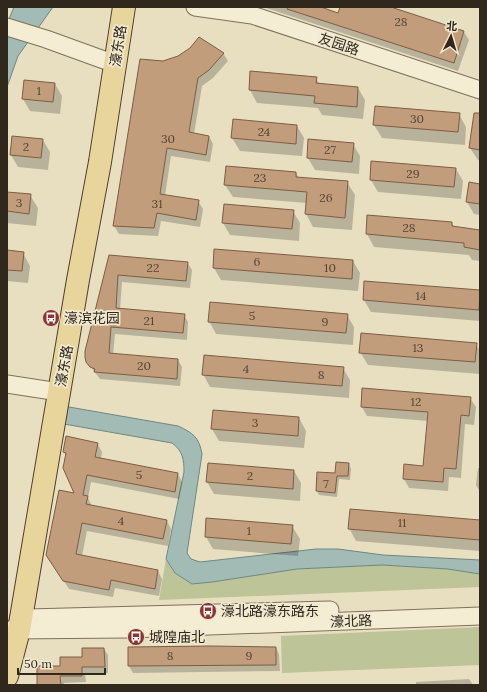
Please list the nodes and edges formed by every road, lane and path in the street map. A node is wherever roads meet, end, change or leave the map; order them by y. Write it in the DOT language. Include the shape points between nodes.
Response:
graph roads {
  1 [pos="112,7"];
  2 [pos="124,7"];
  3 [pos="195,7"];
  4 [pos="7,27"];
  5 [pos="104,60"];
  6 [pos="480,90"];
  7 [pos="7,384"];
  8 [pos="53,391"];
  9 [pos="480,605"];
  10 [pos="480,616"];
  11 [pos="12,622"];
  12 [pos="7,676"];
  1 -- 5 [label="main road, 濠东路"];
  2 -- 8 [label="main road, 濠东路" via="100,162"];
  3 -- 6 [label="street, 友园路" via="252,15"];
  4 -- 5 [label="street"];
  5 -- 8 [label="main road, 濠东路"];
  7 -- 8 [label="street"];
  8 -- 11 [label="main road, 濠东路"];
  9 -- 11 [label="street, 濠北路"];
  10 -- 11 [label="street, 濠北路" via="130,629"];
  11 -- 12 [label="main road, 濠东路"];
}
